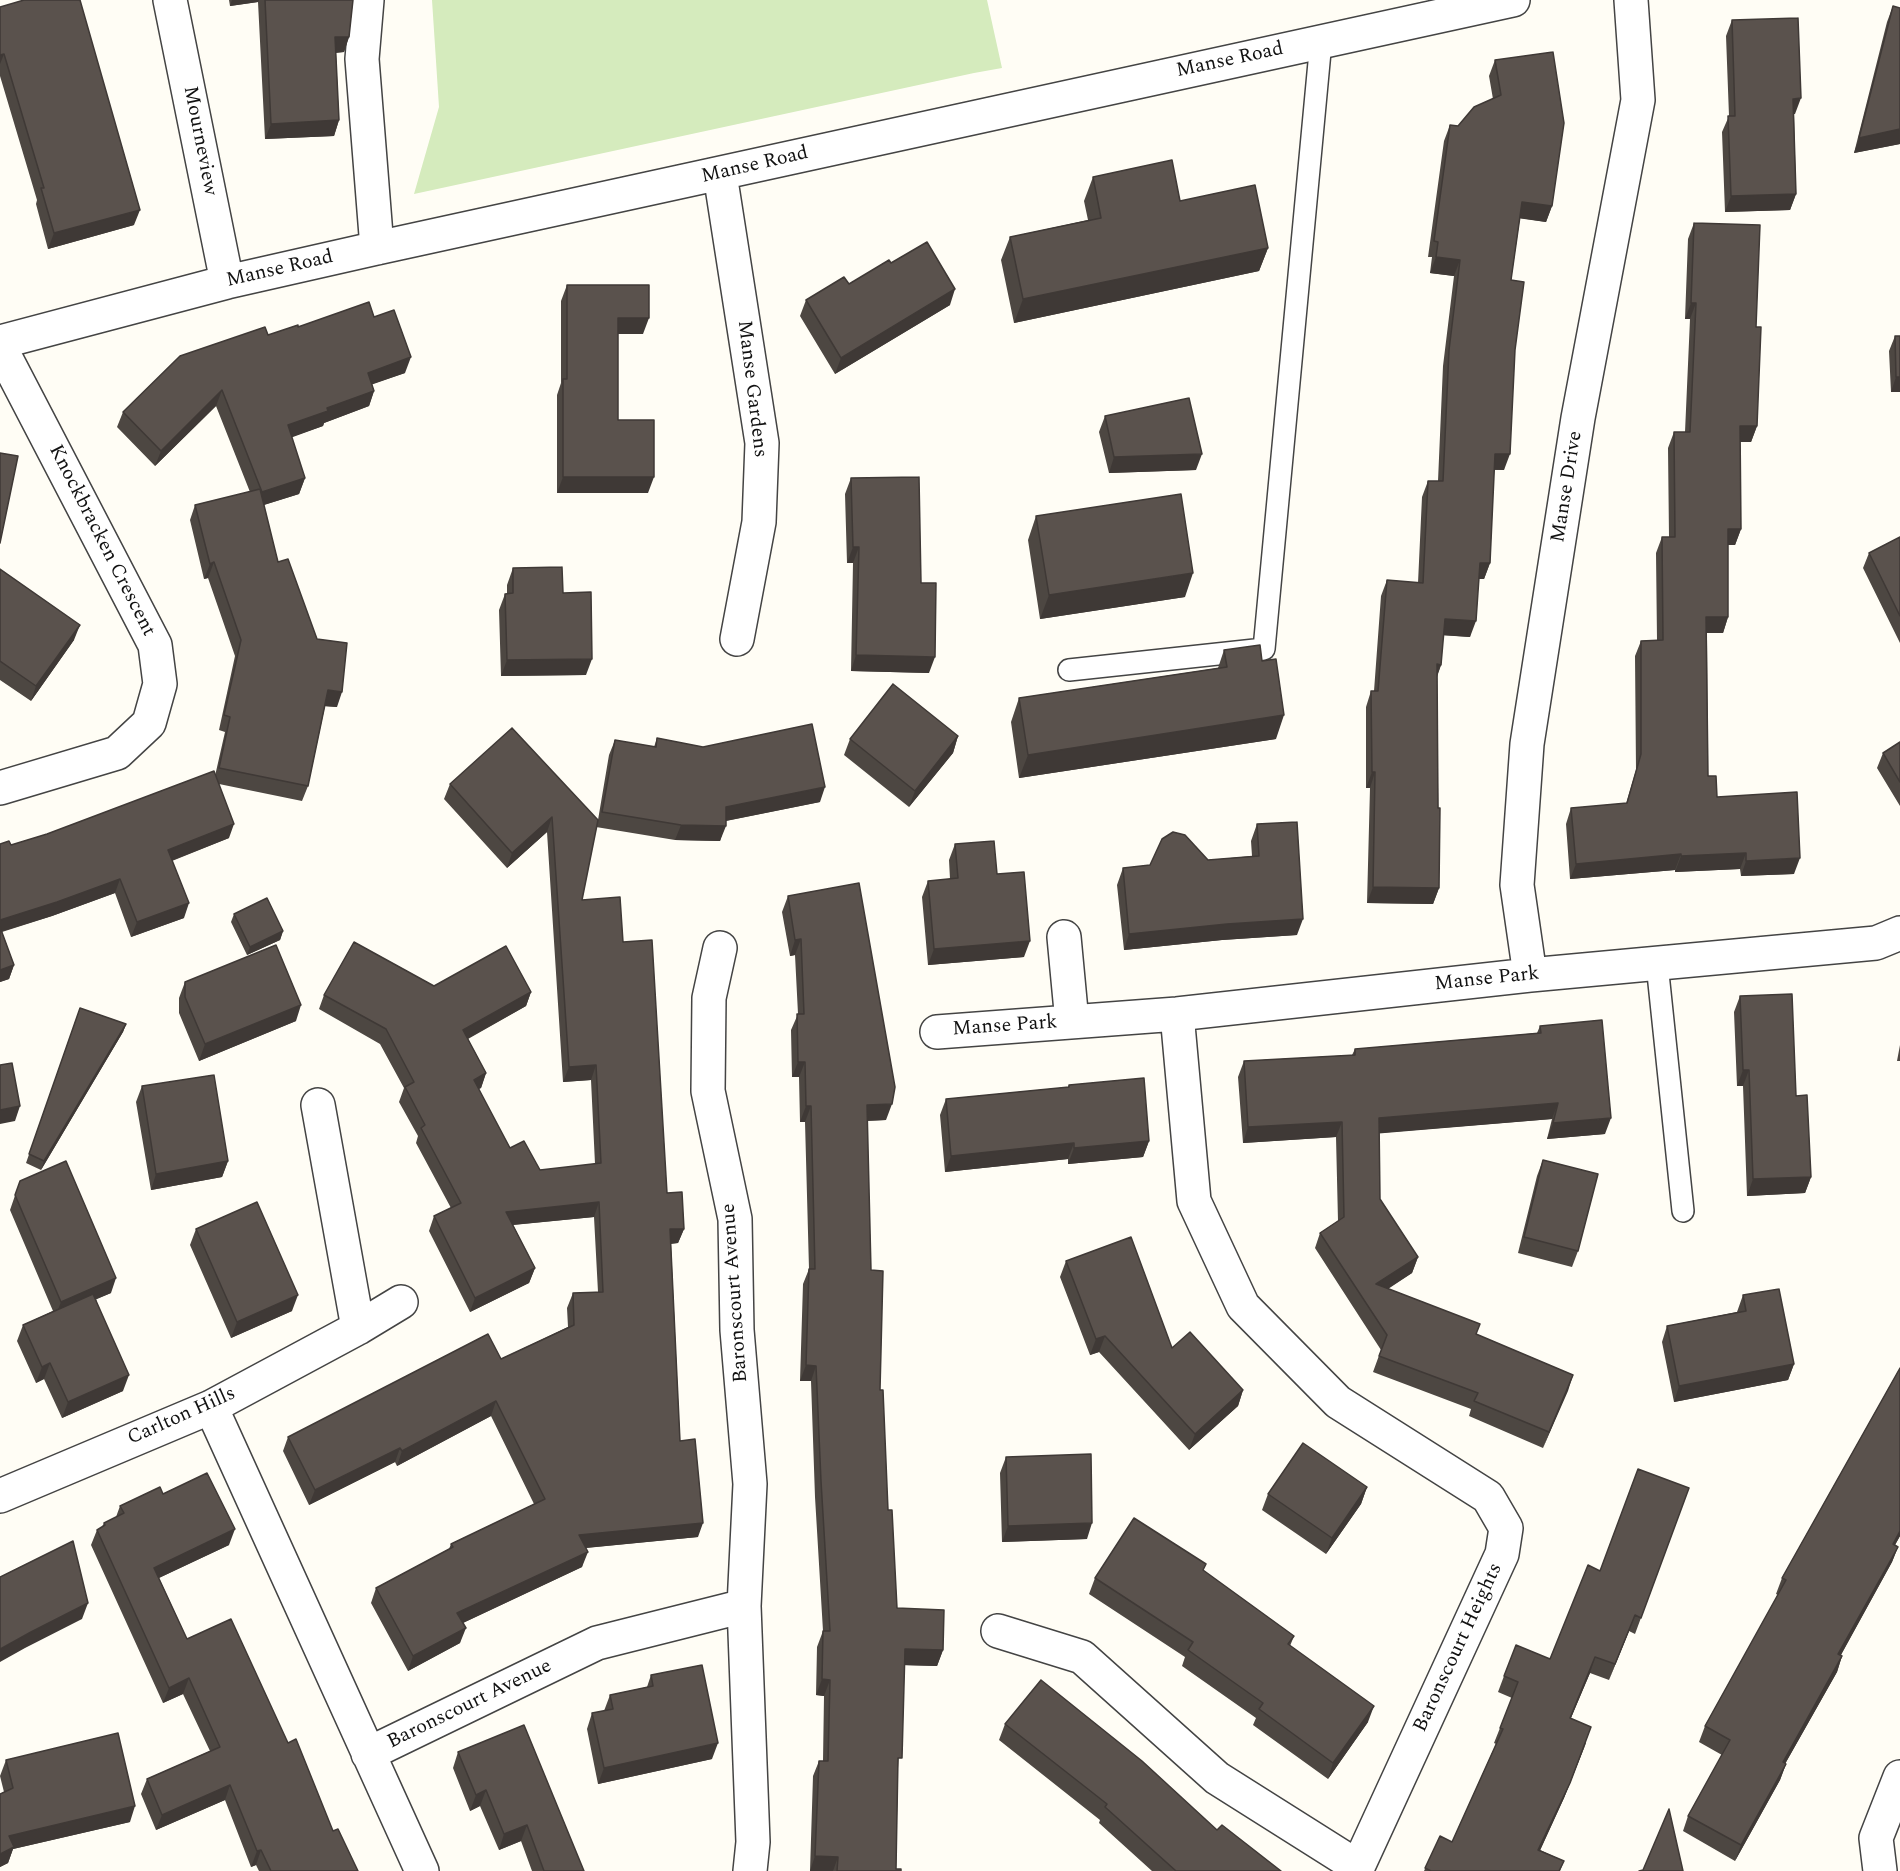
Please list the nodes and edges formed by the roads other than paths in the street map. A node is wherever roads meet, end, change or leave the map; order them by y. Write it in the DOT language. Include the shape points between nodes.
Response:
graph roads {
  1 [pos="170,0"];
  2 [pos="367,0"];
  3 [pos="1513,0"];
  4 [pos="1632,0"];
  5 [pos="1321,41"];
  6 [pos="720,174"];
  7 [pos="377,248"];
  8 [pos="227,282"];
  9 [pos="0,342"];
  10 [pos="0,347"];
  11 [pos="737,639"];
  12 [pos="1069,670"];
  13 [pos="0,788"];
  14 [pos="1900,933"];
  15 [pos="1064,937"];
  16 [pos="720,948"];
  17 [pos="1657,964"];
  18 [pos="1530,975"];
  19 [pos="1177,1014"];
  20 [pos="1072,1022"];
  21 [pos="937,1032"];
  22 [pos="318,1105"];
  23 [pos="1683,1211"];
  24 [pos="401,1302"];
  25 [pos="358,1328"];
  26 [pos="211,1407"];
  27 [pos="0,1496"];
  28 [pos="744,1606"];
  29 [pos="998,1631"];
  30 [pos="368,1754"];
  31 [pos="1900,1777"];
  32 [pos="1357,1869"];
  33 [pos="422,1871"];
  34 [pos="750,1871"];
  35 [pos="1880,1871"];
  1 -- 8 [label="street, Mourneview"];
  2 -- 7 [label="street" via="362,59"];
  3 -- 5 [label="street, Manse Road"];
  4 -- 18 [label="street, Manse Drive" via="1638,100 1578,418 1527,744 1517,885"];
  5 -- 6 [label="street, Manse Road"];
  5 -- 12 [label="lane" via="1264,649"];
  6 -- 7 [label="street, Manse Road"];
  6 -- 11 [label="street, Manse Gardens" via="762,443 759,522"];
  7 -- 8 [label="street, Manse Road"];
  8 -- 9 [label="street, Manse Road"];
  10 -- 13 [label="street, Knockbracken Crescent" via="155,645 160,684 149,723 117,753"];
  14 -- 17 [label="street, Manse Park" via="1876,943"];
  15 -- 20 [label="street, Manse Park"];
  16 -- 28 [label="street, Baronscourt Avenue" via="709,998 708,1091 735,1219 737,1330 750,1484"];
  17 -- 18 [label="street, Manse Park"];
  17 -- 23 [label="lane"];
  18 -- 19 [label="street, Manse Park"];
  19 -- 20 [label="street, Manse Park"];
  19 -- 32 [label="street, Baronscourt Heights" via="1194,1201 1243,1306 1338,1402 1488,1497 1506,1528 1502,1554"];
  20 -- 21 [label="street, Manse Park"];
  22 -- 25 [label="street"];
  24 -- 25 [label="street, Carlton Hills"];
  25 -- 26 [label="street, Carlton Hills"];
  26 -- 27 [label="street, Carlton Hills"];
  26 -- 30 [label="street, Baronscourt Avenue"];
  28 -- 30 [label="street, Baronscourt Avenue" via="597,1643"];
  28 -- 34 [label="street, Baronscourt Avenue" via="753,1842"];
  29 -- 32 [label="street, Baronscourt Heights" via="1082,1657 1218,1778"];
  30 -- 33 [label="street, Baronscourt Avenue"];
  31 -- 35 [label="street" via="1876,1838"];
}
